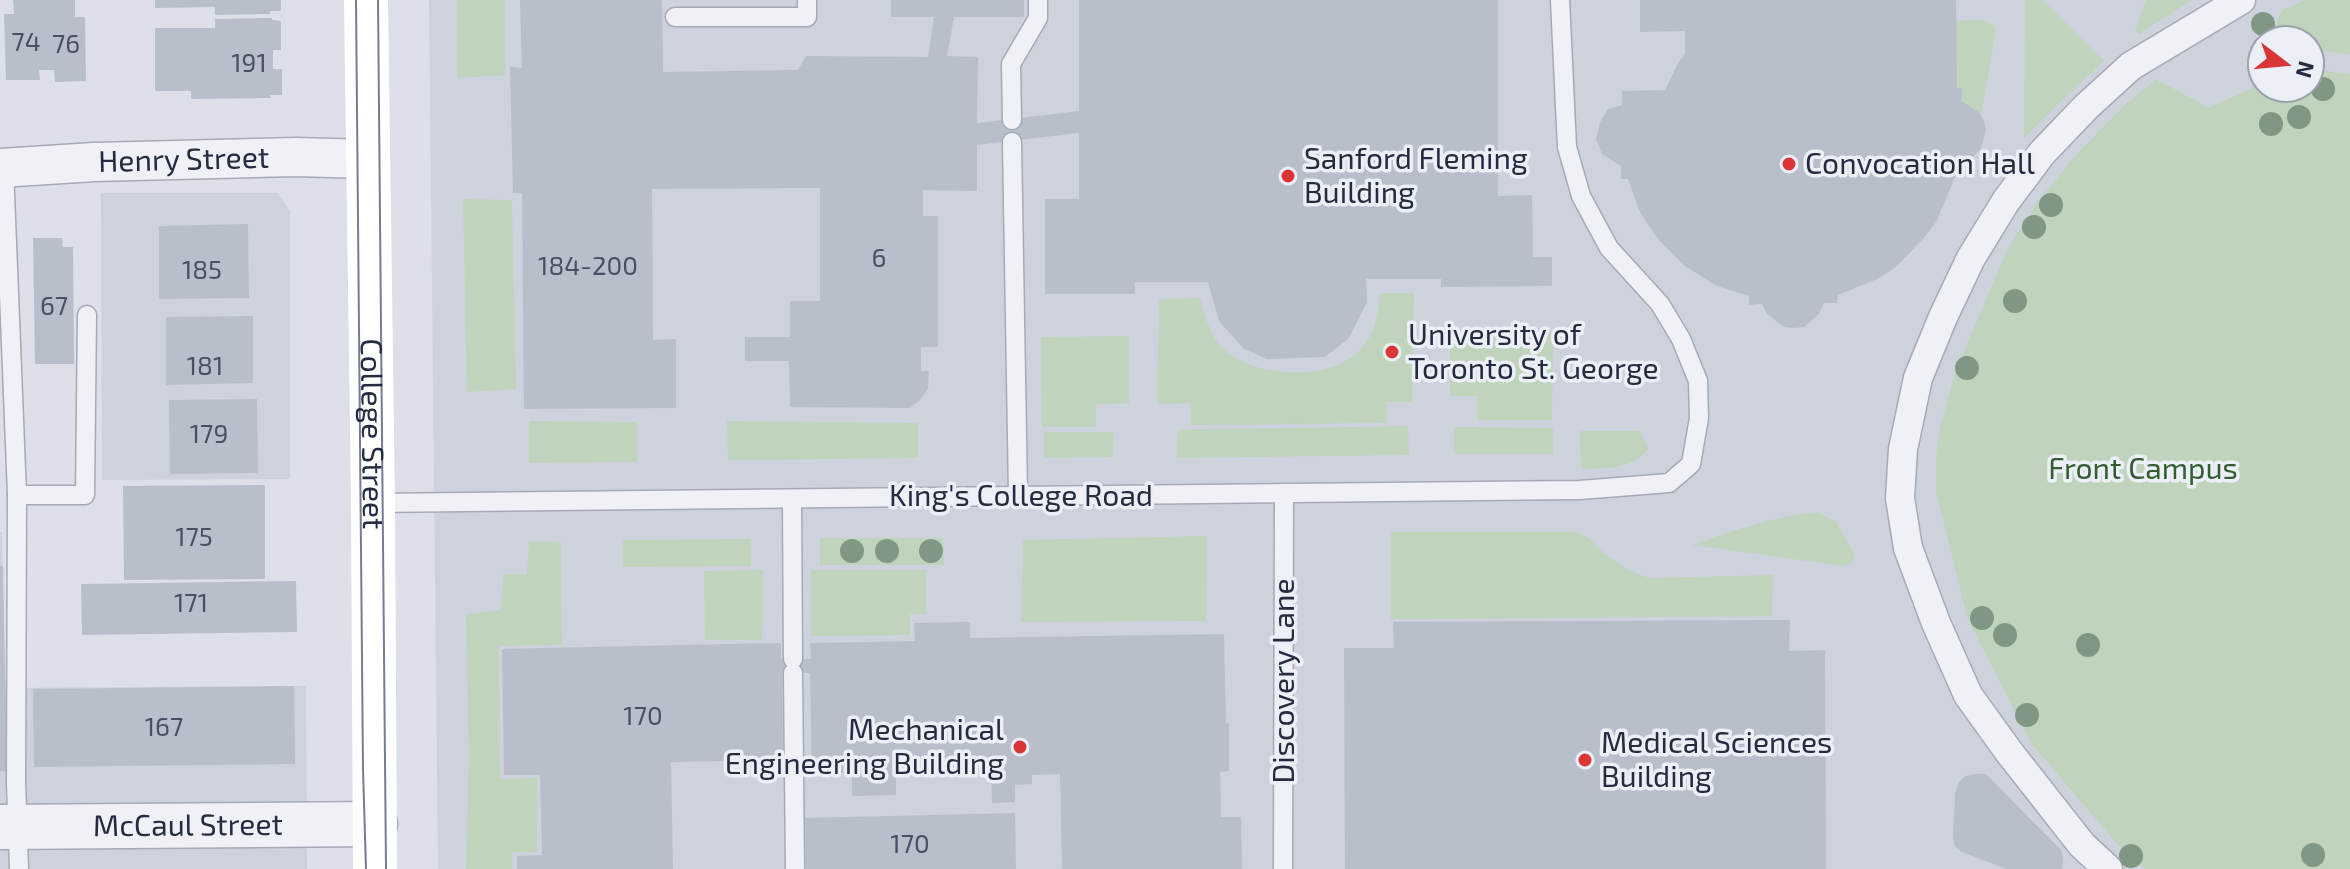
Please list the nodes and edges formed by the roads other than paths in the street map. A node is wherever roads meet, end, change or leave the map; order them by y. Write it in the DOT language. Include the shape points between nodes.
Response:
graph roads {
  1 [pos="366,0"];
  2 [pos="807,0"];
  3 [pos="1038,0"];
  4 [pos="1560,0"];
  5 [pos="2241,0"];
  6 [pos="675,17"];
  7 [pos="1012,120"];
  8 [pos="1012,142"];
  9 [pos="368,159"];
  10 [pos="2,168"];
  11 [pos="87,315"];
  12 [pos="1284,493"];
  13 [pos="17,495"];
  14 [pos="1018,495"];
  15 [pos="792,499"];
  16 [pos="373,503"];
  17 [pos="375,824"];
  18 [pos="12,841"];
  19 [pos="375,869"];
  20 [pos="795,869"];
  21 [pos="1283,869"];
  22 [pos="2108,869"];
  1 -- 9 [label="main road, College Street"];
  2 -- 6 [label="lane" via="807,17"];
  3 -- 7 [label="lane" via="1038,18 1011,64"];
  4 -- 12 [label="lane, King's College Road" via="1567,147 1581,196 1609,248 1660,304 1698,381 1699,418 1691,464 1669,483 1580,490"];
  5 -- 22 [label="street" via="2131,66 2042,153 1971,258 1943,317 1918,378 1903,449 1900,498 1908,548 1968,695 2082,845"];
  8 -- 14 [label="lane"];
  9 -- 10 [label="street, Henry Street"];
  9 -- 16 [label="main road, College Street"];
  10 -- 13 [label="lane"];
  11 -- 13 [label="lane" via="85,495"];
  12 -- 14 [label="lane, King's College Road"];
  12 -- 21 [label="lane, Discovery Lane"];
  13 -- 18 [label="lane"];
  14 -- 15 [label="lane, King's College Road"];
  15 -- 16 [label="lane, King's College Road"];
  15 -- 20 [label="lane"];
  16 -- 17 [label="main road, College Street"];
  17 -- 18 [label="street, McCaul Street"];
  17 -- 19 [label="main road, College Street"];
}
